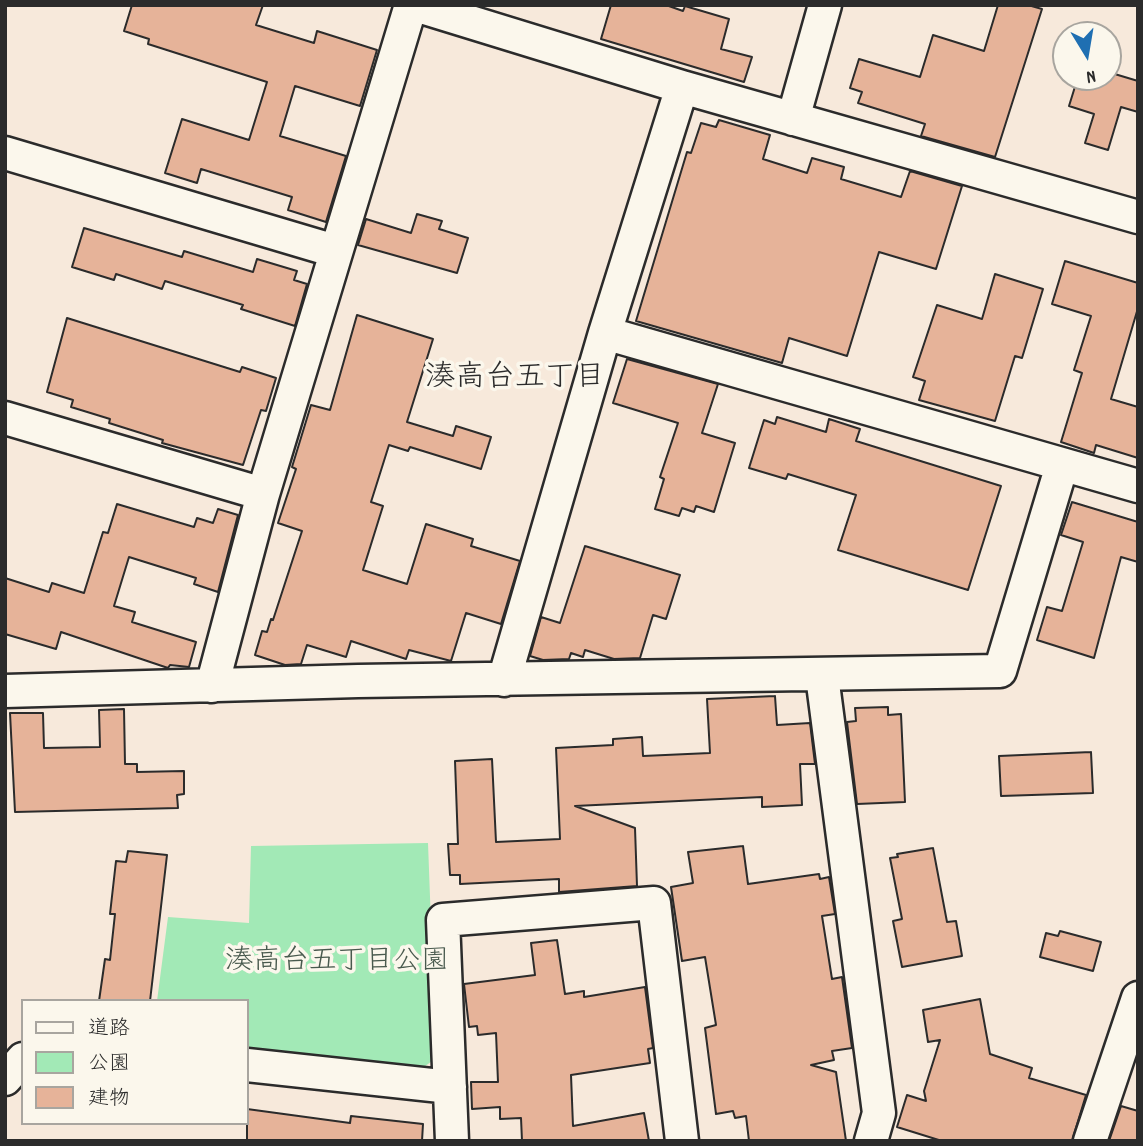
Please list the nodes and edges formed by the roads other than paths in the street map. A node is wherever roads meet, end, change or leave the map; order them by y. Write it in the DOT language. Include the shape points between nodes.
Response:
graph roads {
  1 [pos="413,5"];
  2 [pos="825,5"];
  3 [pos="682,87"];
  4 [pos="793,119"];
  5 [pos="5,153"];
  6 [pos="1138,218"];
  7 [pos="335,251"];
  8 [pos="605,333"];
  9 [pos="5,418"];
  10 [pos="1062,465"];
  11 [pos="1138,486"];
  12 [pos="263,494"];
  13 [pos="822,676"];
  14 [pos="504,680"];
  15 [pos="212,686"];
  16 [pos="5,691"];
  17 [pos="1138,998"];
  18 [pos="21,1061"];
  19 [pos="248,1065"];
  20 [pos="5,1079"];
  21 [pos="450,1087"];
  22 [pos="452,1141"];
  23 [pos="682,1141"];
  24 [pos="871,1141"];
  25 [pos="1090,1141"];
  1 -- 3 [label="street"];
  1 -- 7 [label="street"];
  2 -- 4 [label="street"];
  3 -- 4 [label="street"];
  3 -- 8 [label="street"];
  4 -- 6 [label="street"];
  5 -- 7 [label="street"];
  7 -- 12 [label="street"];
  8 -- 10 [label="street"];
  8 -- 14 [label="street"];
  9 -- 12 [label="street"];
  10 -- 11 [label="street"];
  10 -- 13 [label="street" via="1000,671"];
  12 -- 15 [label="street"];
  13 -- 14 [label="street"];
  13 -- 24 [label="street" via="879,1113"];
  14 -- 15 [label="street"];
  15 -- 16 [label="street"];
  17 -- 25 [label="street"];
  18 -- 20 [label="street"];
  19 -- 21 [label="street"];
  21 -- 22 [label="street"];
  21 -- 23 [label="street" via="443,920 653,904"];
}
